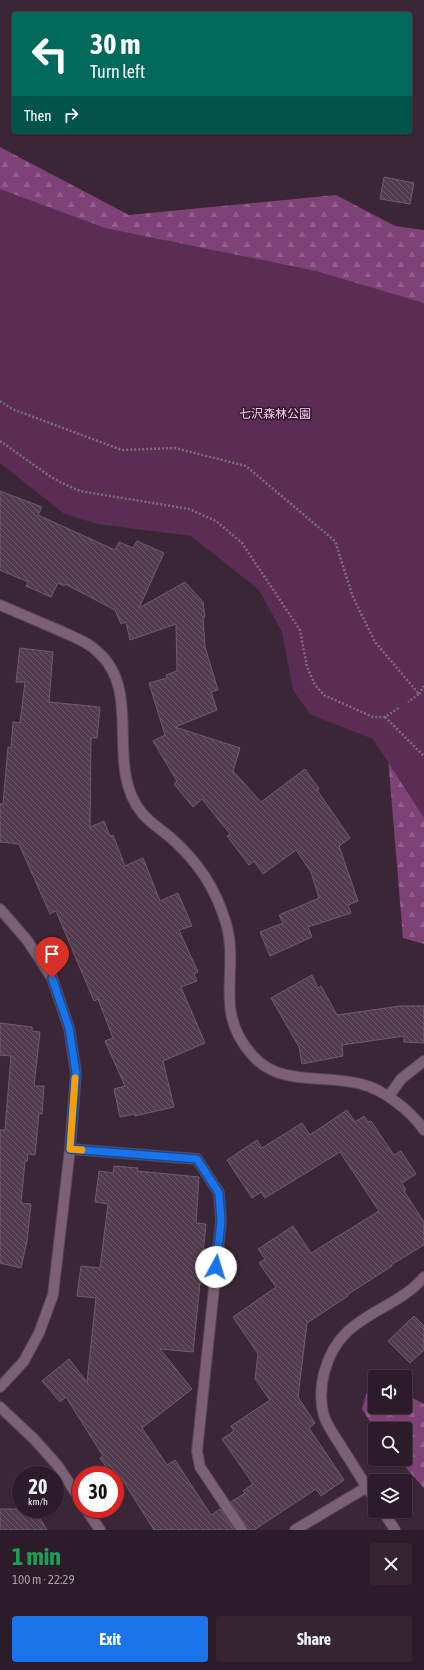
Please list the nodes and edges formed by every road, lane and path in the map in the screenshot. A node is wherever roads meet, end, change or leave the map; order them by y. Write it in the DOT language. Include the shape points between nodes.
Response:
graph roads {
  1 [pos="0,401"];
  2 [pos="0,441"];
  3 [pos="0,605"];
  4 [pos="424,686"];
  5 [pos="419,694"];
  6 [pos="408,702"];
  7 [pos="400,707"];
  8 [pos="385,717"];
  9 [pos="424,756"];
  10 [pos="0,909"];
  11 [pos="424,1061"];
  12 [pos="389,1096"];
  13 [pos="424,1130"];
  14 [pos="70,1149"];
  15 [pos="424,1277"];
  16 [pos="0,1387"];
  17 [pos="0,1408"];
  18 [pos="72,1487"];
  19 [pos="367,1487"];
  20 [pos="92,1518"];
  21 [pos="387,1518"];
  22 [pos="100,1530"];
  23 [pos="242,1530"];
  24 [pos="295,1530"];
  25 [pos="395,1530"];
  1 -- 5 [label="path" via="12,409 122,450 175,448 246,466 335,541 353,597 375,642"];
  2 -- 8 [label="path" via="62,484 80,490 189,509 216,521 242,543 300,630 307,667 315,685 324,695 373,717"];
  3 -- 12 [label="street" via="85,642 99,652 110,665 120,695 124,770 129,792 142,814 189,854 218,900 226,925 230,954 230,1015 238,1035 254,1057 269,1069 288,1076 362,1084"];
  4 -- 5 [label="path"];
  5 -- 6 [label="path"];
  7 -- 8 [label="path"];
  8 -- 9 [label="path"];
  10 -- 14 [label="street" via="27,940 52,978 69,1028 76,1073"];
  11 -- 12 [label="street" via="401,1079"];
  12 -- 13 [label="street" via="418,1121"];
  14 -- 16 [label="street" via="53,1295 39,1333 24,1361"];
  14 -- 23 [label="street" via="197,1159 219,1193 221,1221 197,1451 200,1466"];
  15 -- 19 [label="street" via="405,1295 347,1332 337,1344 324,1373 324,1417"];
  17 -- 18 [label="street" via="34,1439 58,1466"];
  19 -- 24 [label="street"];
  20 -- 22 [label="street"];
  21 -- 25 [label="street"];
}
